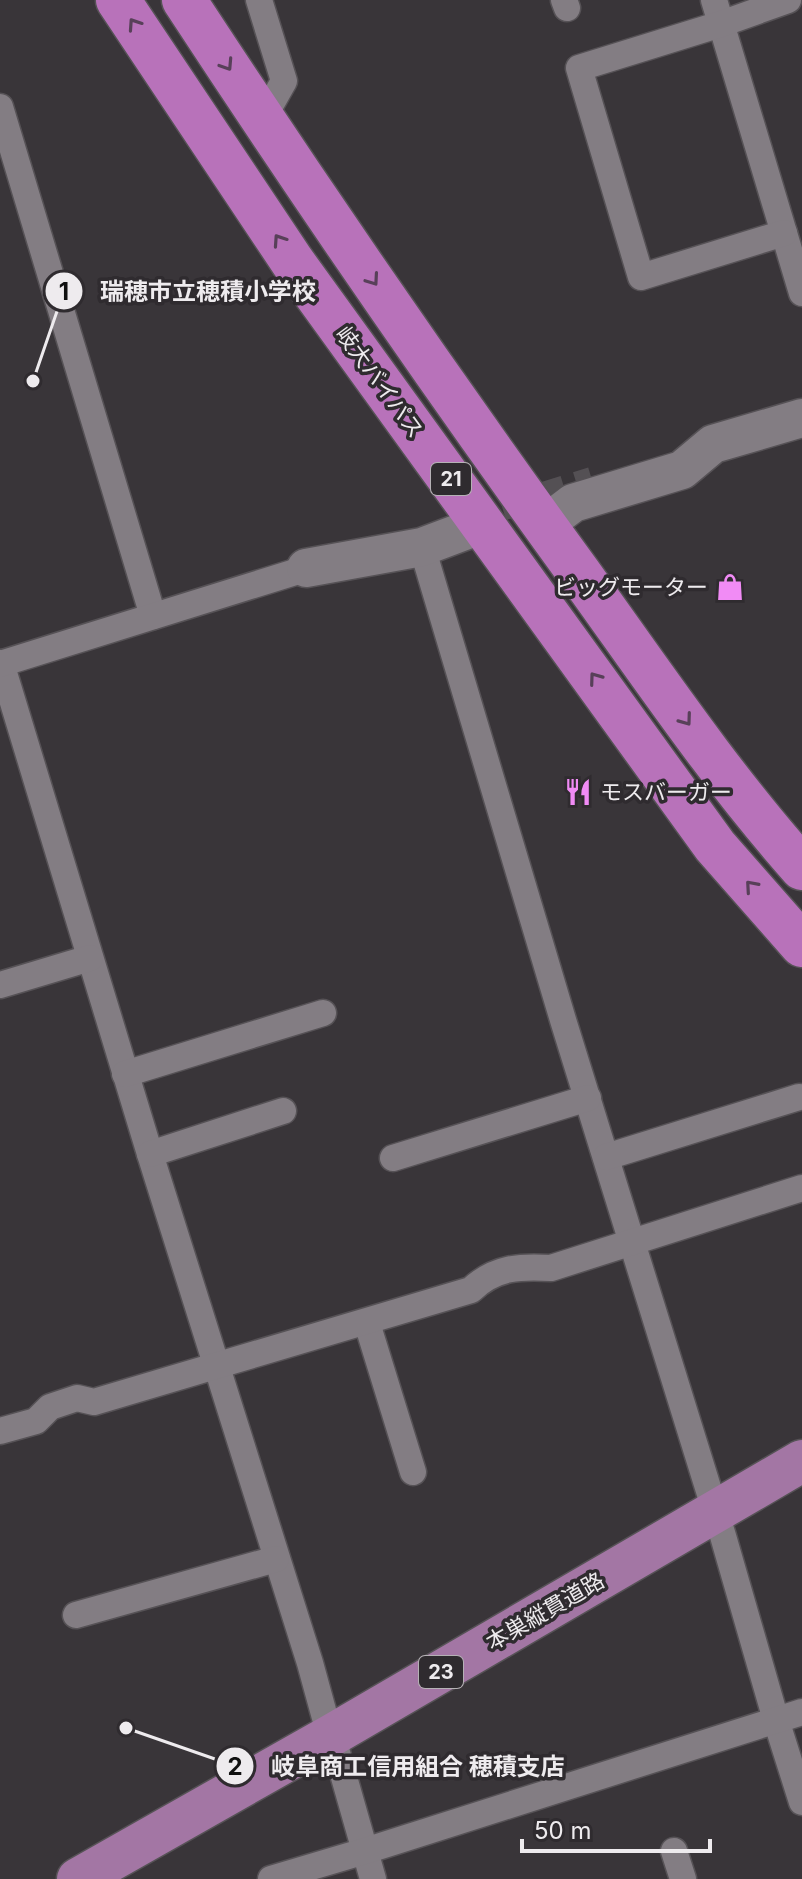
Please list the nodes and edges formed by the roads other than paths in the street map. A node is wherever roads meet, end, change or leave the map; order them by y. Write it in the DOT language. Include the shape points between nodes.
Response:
graph roads {
  1 [pos="118,0"];
  2 [pos="184,0"];
  3 [pos="259,0"];
  4 [pos="788,0"];
  5 [pos="718,12"];
  6 [pos="0,107"];
  7 [pos="262,120"];
  8 [pos="792,244"];
  9 [pos="802,293"];
  10 [pos="802,418"];
  11 [pos="713,444"];
  12 [pos="615,473"];
  13 [pos="483,524"];
  14 [pos="544,525"];
  15 [pos="404,545"];
  16 [pos="306,568"];
  17 [pos="153,616"];
  18 [pos="0,664"];
  19 [pos="802,868"];
  20 [pos="802,945"];
  21 [pos="90,958"];
  22 [pos="0,985"];
  23 [pos="323,1013"];
  24 [pos="125,1074"];
  25 [pos="799,1097"];
  26 [pos="588,1098"];
  27 [pos="283,1111"];
  28 [pos="150,1154"];
  29 [pos="606,1157"];
  30 [pos="393,1158"];
  31 [pos="802,1188"];
  32 [pos="633,1242"];
  33 [pos="367,1323"];
  34 [pos="217,1366"];
  35 [pos="0,1431"];
  36 [pos="802,1461"];
  37 [pos="413,1472"];
  38 [pos="802,1490"];
  39 [pos="719,1524"];
  40 [pos="276,1559"];
  41 [pos="76,1615"];
  42 [pos="802,1712"];
  43 [pos="776,1720"];
  44 [pos="334,1743"];
  45 [pos="802,1802"];
  46 [pos="365,1851"];
  47 [pos="674,1851"];
  48 [pos="78,1879"];
  49 [pos="128,1879"];
  50 [pos="271,1879"];
  51 [pos="373,1879"];
  52 [pos="683,1879"];
  13 -- 1 [label="highway, 岐大バイパス / 21, one-way" via="292,261"];
  2 -- 7 [label="highway, 21, one-way"];
  3 -- 7 [label="street" via="284,81"];
  4 -- 5 [label="street"];
  5 -- 8 [label="street"];
  5 -- 8 [label="street" via="579,68 641,277"];
  6 -- 17 [label="street"];
  7 -- 14 [label="highway, 21, one-way"];
  8 -- 9 [label="street"];
  10 -- 11 [label="street"];
  11 -- 12 [label="street"];
  11 -- 14 [label="street" via="682,470 573,503"];
  13 -- 15 [label="street"];
  20 -- 13 [label="highway, 岐大バイパス / 21, one-way" via="715,846"];
  14 -- 19 [label="highway, 21, one-way" via="751,810"];
  15 -- 16 [label="street"];
  15 -- 26 [label="street"];
  16 -- 17 [label="street"];
  17 -- 18 [label="street"];
  18 -- 21 [label="street"];
  21 -- 22 [label="street"];
  21 -- 24 [label="street"];
  23 -- 24 [label="street"];
  24 -- 28 [label="street"];
  25 -- 29 [label="street"];
  26 -- 29 [label="street"];
  26 -- 30 [label="street"];
  27 -- 28 [label="street"];
  28 -- 34 [label="street"];
  29 -- 32 [label="street"];
  31 -- 32 [label="street"];
  32 -- 33 [label="street" via="551,1268 522,1266 485,1276 471,1290"];
  32 -- 39 [label="street"];
  33 -- 34 [label="street"];
  33 -- 37 [label="street"];
  34 -- 35 [label="street" via="94,1402 77,1398 50,1407 36,1421"];
  34 -- 40 [label="street"];
  36 -- 39 [label="main road, 本巣縦貫道路 / 23"];
  38 -- 39 [label="main road, 本巣縦貫道路 / 23"];
  39 -- 43 [label="street"];
  39 -- 44 [label="main road, 本巣縦貫道路 / 23"];
  40 -- 41 [label="street"];
  40 -- 44 [label="street"];
  42 -- 43 [label="street"];
  43 -- 45 [label="street"];
  43 -- 46 [label="street"];
  44 -- 46 [label="street"];
  44 -- 48 [label="main road, 本巣縦貫道路 / 23"];
  44 -- 49 [label="main road, 本巣縦貫道路 / 23"];
  46 -- 50 [label="street"];
  46 -- 51 [label="street"];
  47 -- 52 [label="street"];
}
